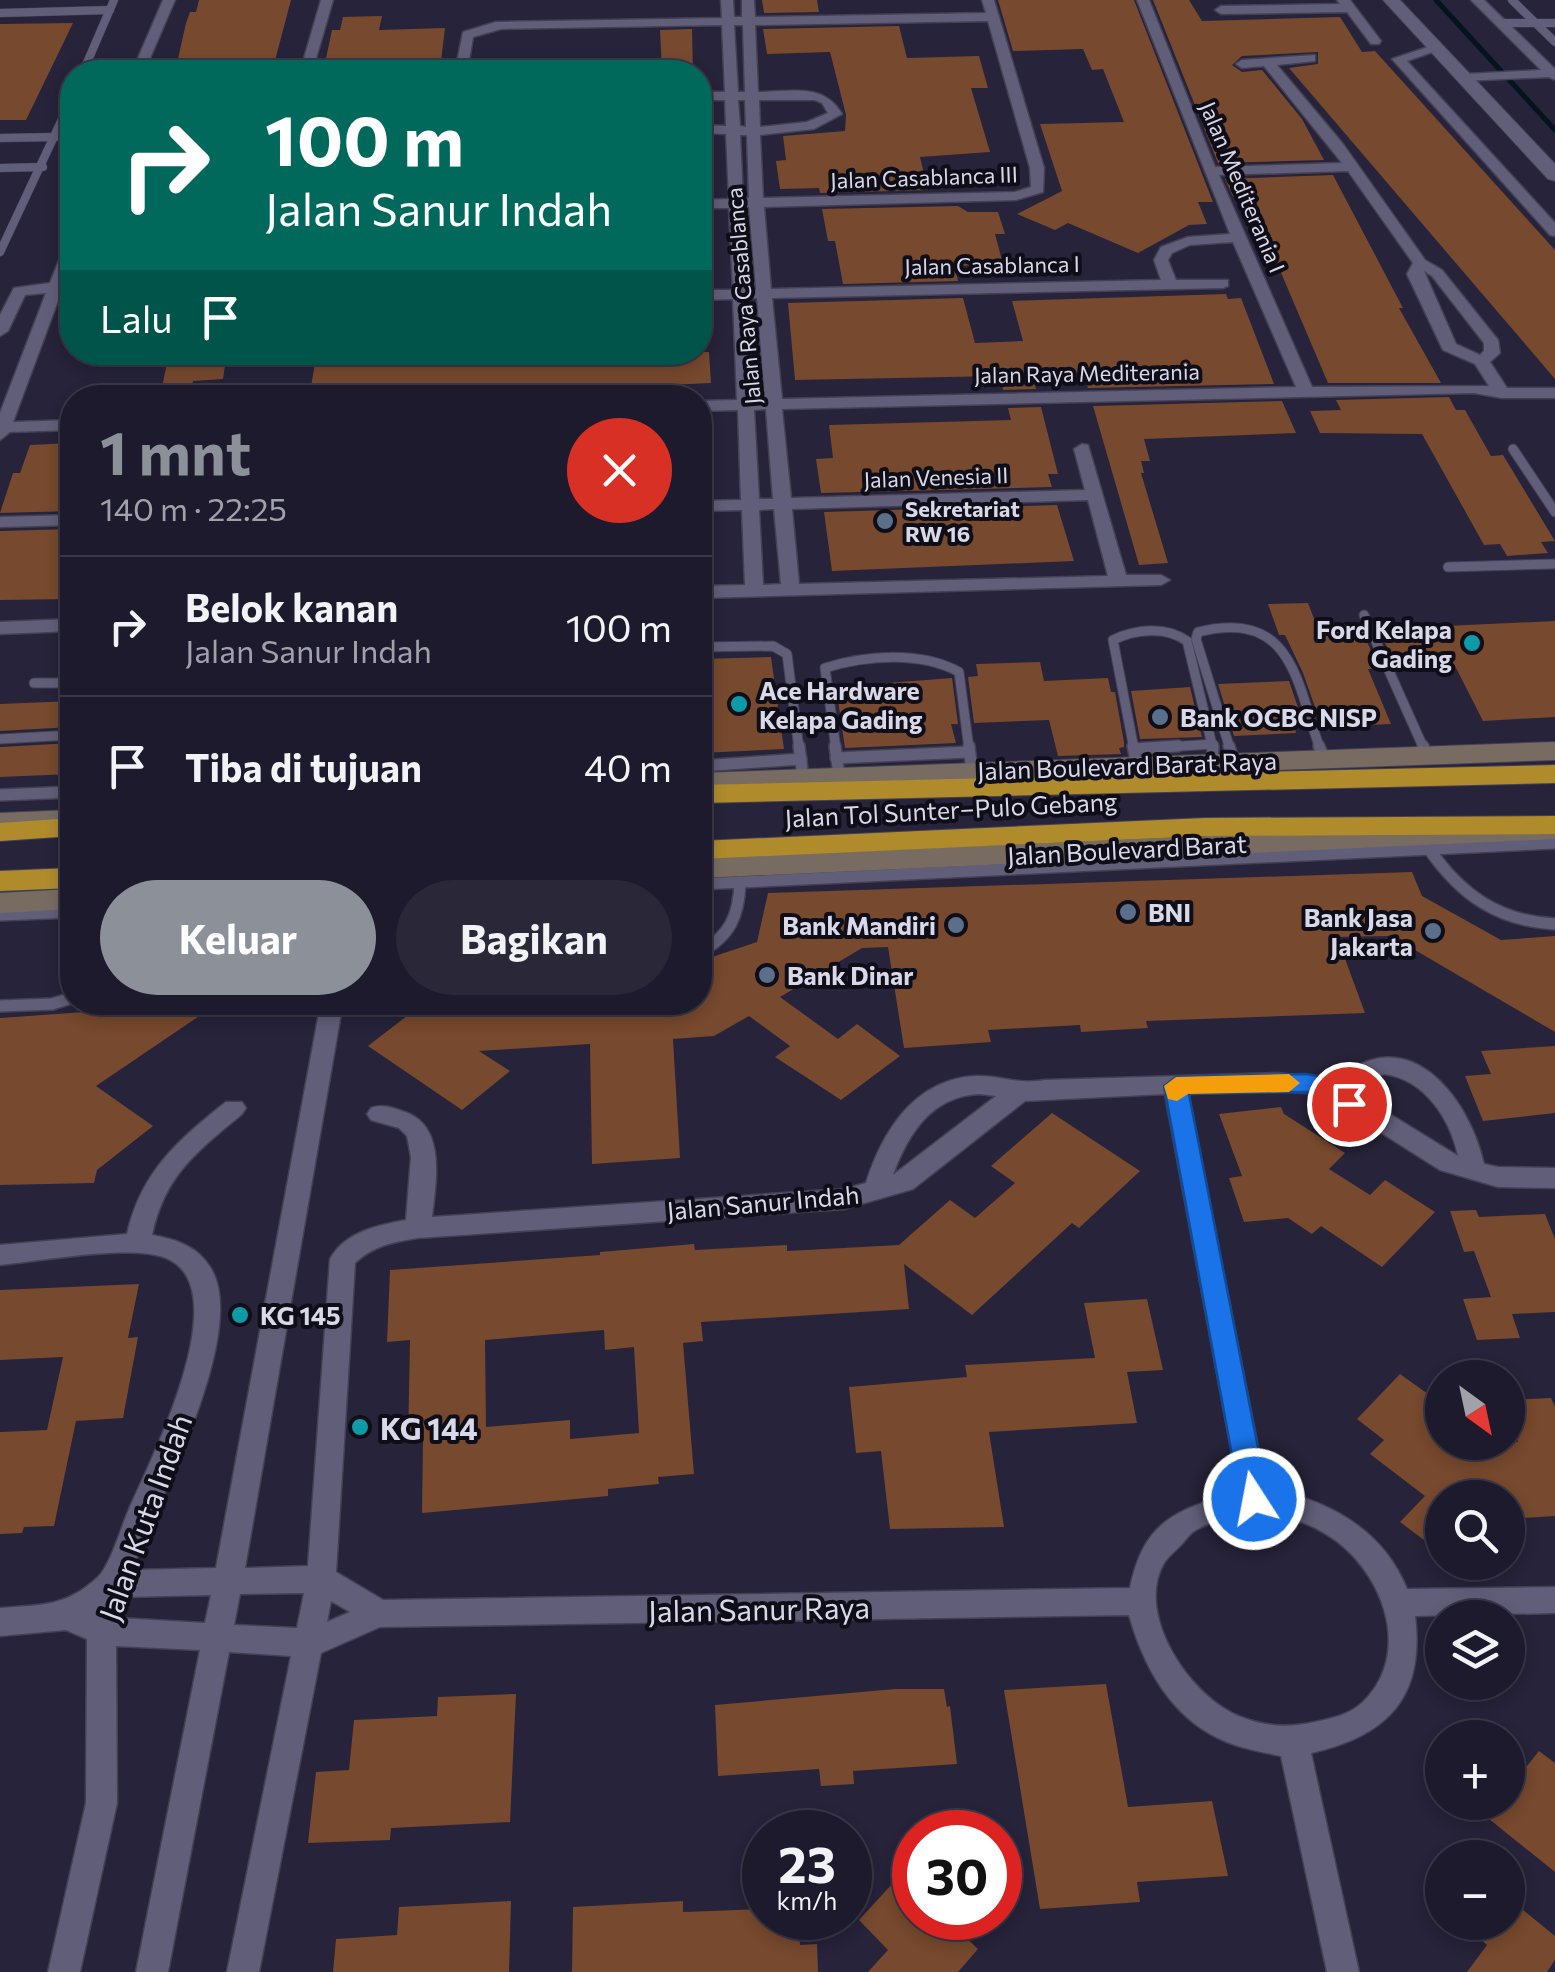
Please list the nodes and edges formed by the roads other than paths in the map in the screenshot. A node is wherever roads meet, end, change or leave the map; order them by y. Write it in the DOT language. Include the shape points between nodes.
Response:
graph roads {
  1 [pos="114,0"];
  2 [pos="169,0"];
  3 [pos="327,0"];
  4 [pos="727,0"];
  5 [pos="748,0"];
  6 [pos="988,0"];
  7 [pos="1143,0"];
  8 [pos="1391,0"];
  9 [pos="1477,0"];
  10 [pos="1512,0"];
  11 [pos="1347,4"];
  12 [pos="110,10"];
  13 [pos="1222,10"];
  14 [pos="0,13"];
  15 [pos="994,16"];
  16 [pos="750,20"];
  17 [pos="728,21"];
  18 [pos="1502,23"];
  19 [pos="1536,23"];
  20 [pos="1555,23"];
  21 [pos="1375,41"];
  22 [pos="1555,42"];
  23 [pos="1438,48"];
  24 [pos="1310,58"];
  25 [pos="89,60"];
  26 [pos="143,60"];
  27 [pos="310,60"];
  28 [pos="463,60"];
  29 [pos="1268,62"];
  30 [pos="1242,64"];
  31 [pos="1553,74"];
  32 [pos="1466,78"];
  33 [pos="754,93"];
  34 [pos="729,94"];
  35 [pos="712,95"];
  36 [pos="60,127"];
  37 [pos="712,129"];
  38 [pos="754,129"];
  39 [pos="732,130"];
  40 [pos="56,137"];
  41 [pos="0,138"];
  42 [pos="43,167"];
  43 [pos="1353,167"];
  44 [pos="0,168"];
  45 [pos="1210,171"];
  46 [pos="1555,175"];
  47 [pos="734,202"];
  48 [pos="756,202"];
  49 [pos="712,203"];
  50 [pos="1555,232"];
  51 [pos="1232,238"];
  52 [pos="0,252"];
  53 [pos="1420,264"];
  54 [pos="60,280"];
  55 [pos="1223,283"];
  56 [pos="1170,285"];
  57 [pos="56,287"];
  58 [pos="762,292"];
  59 [pos="739,293"];
  60 [pos="712,294"];
  61 [pos="0,331"];
  62 [pos="1481,361"];
  63 [pos="1555,382"];
  64 [pos="1500,388"];
  65 [pos="1304,390"];
  66 [pos="1555,393"];
  67 [pos="775,403"];
  68 [pos="744,404"];
  69 [pos="712,405"];
  70 [pos="60,426"];
  71 [pos="1,430"];
  72 [pos="1082,449"];
  73 [pos="1513,449"];
  74 [pos="1093,495"];
  75 [pos="748,504"];
  76 [pos="781,504"];
  77 [pos="712,506"];
  78 [pos="1555,512"];
  79 [pos="60,520"];
  80 [pos="0,522"];
  81 [pos="1555,564"];
  82 [pos="1448,567"];
  83 [pos="1118,579"];
  84 [pos="1161,580"];
  85 [pos="790,588"];
  86 [pos="754,589"];
  87 [pos="712,591"];
  88 [pos="1364,615"];
  89 [pos="60,625"];
  90 [pos="0,628"];
  91 [pos="712,647"];
  92 [pos="60,682"];
  93 [pos="34,683"];
  94 [pos="60,736"];
  95 [pos="0,739"];
  96 [pos="1555,751"];
  97 [pos="1428,755"];
  98 [pos="1220,756"];
  99 [pos="1135,757"];
  100 [pos="1324,759"];
  101 [pos="971,762"];
  102 [pos="712,766"];
  103 [pos="838,766"];
  104 [pos="802,768"];
  105 [pos="1555,774"];
  106 [pos="712,780"];
  107 [pos="712,794"];
  108 [pos="0,795"];
  109 [pos="60,809"];
  110 [pos="60,814"];
  111 [pos="60,815"];
  112 [pos="0,822"];
  113 [pos="1555,827"];
  114 [pos="0,832"];
  115 [pos="1555,843"];
  116 [pos="712,849"];
  117 [pos="1429,849"];
  118 [pos="712,867"];
  119 [pos="60,878"];
  120 [pos="0,881"];
  121 [pos="740,882"];
  122 [pos="712,883"];
  123 [pos="60,900"];
  124 [pos="0,903"];
  125 [pos="60,912"];
  126 [pos="0,915"];
  127 [pos="1555,924"];
  128 [pos="712,945"];
  129 [pos="60,1002"];
  130 [pos="0,1006"];
  131 [pos="330,1015"];
  132 [pos="1176,1086"];
  133 [pos="1020,1093"];
  134 [pos="1337,1094"];
  135 [pos="234,1108"];
  136 [pos="380,1114"];
  137 [pos="1474,1171"];
  138 [pos="1555,1178"];
  139 [pos="876,1192"];
  140 [pos="418,1228"];
  141 [pos="136,1245"];
  142 [pos="0,1255"];
  143 [pos="1254,1499"];
  144 [pos="321,1579"];
  145 [pos="228,1581"];
  146 [pos="112,1584"];
  147 [pos="1555,1600"];
  148 [pos="1140,1601"];
  149 [pos="1399,1603"];
  150 [pos="378,1614"];
  151 [pos="67,1616"];
  152 [pos="0,1622"];
  153 [pos="101,1631"];
  154 [pos="216,1640"];
  155 [pos="311,1643"];
  156 [pos="1293,1742"];
  157 [pos="64,1972"];
  158 [pos="152,1972"];
  159 [pos="242,1972"];
  160 [pos="1342,1972"];
  1 -- 12 [label="lane"];
  2 -- 26 [label="street"];
  3 -- 27 [label="street"];
  4 -- 17 [label="street, Jalan Raya Casablanca"];
  5 -- 16 [label="street, Jalan Raya Casablanca"];
  6 -- 15 [label="street, Jalan Casablanca III"];
  7 -- 45 [label="street, Jalan Mediterania I"];
  8 -- 23 [label="street"];
  9 -- 18 [label="street"];
  10 -- 19 [label="lane"];
  11 -- 13 [label="street"];
  11 -- 21 [label="street"];
  12 -- 14 [label="lane"];
  12 -- 25 [label="lane"];
  15 -- 16 [label="street"];
  15 -- 48 [label="street, Jalan Casablanca III" via="1038,188 1016,196"];
  16 -- 17 [label="street"];
  16 -- 33 [label="street, Jalan Raya Casablanca"];
  17 -- 28 [label="street" via="500,26 467,36"];
  17 -- 34 [label="street, Jalan Raya Casablanca"];
  18 -- 19 [label="lane"];
  18 -- 31 [label="street"];
  19 -- 20 [label="lane"];
  19 -- 22 [label="lane"];
  23 -- 32 [label="street"];
  23 -- 50 [label="street" via="1398,59"];
  24 -- 29 [label="street"];
  29 -- 30 [label="street"];
  29 -- 43 [label="street"];
  31 -- 32 [label="street"];
  32 -- 46 [label="street"];
  33 -- 34 [label="street"];
  33 -- 38 [label="street, Jalan Raya Casablanca"];
  33 -- 38 [label="street" via="816,96 835,114 818,124"];
  34 -- 35 [label="street"];
  34 -- 39 [label="street, Jalan Raya Casablanca"];
  36 -- 40 [label="lane"];
  37 -- 39 [label="street"];
  38 -- 39 [label="street"];
  38 -- 48 [label="street, Jalan Raya Casablanca"];
  39 -- 47 [label="street, Jalan Raya Casablanca"];
  40 -- 41 [label="lane"];
  40 -- 42 [label="lane"];
  42 -- 44 [label="lane"];
  42 -- 52 [label="lane"];
  43 -- 45 [label="street"];
  43 -- 53 [label="street"];
  45 -- 65 [label="street, Jalan Mediterania I"];
  47 -- 48 [label="street, Jalan Casablanca III"];
  47 -- 49 [label="street, Jalan Casablanca III"];
  47 -- 59 [label="street, Jalan Raya Casablanca"];
  48 -- 58 [label="street, Jalan Raya Casablanca"];
  51 -- 56 [label="street" via="1166,250 1161,260"];
  53 -- 62 [label="street" via="1415,274 1449,347"];
  53 -- 62 [label="street" via="1436,273 1492,343 1492,353"];
  54 -- 57 [label="street"];
  55 -- 56 [label="street, Jalan Casablanca I"];
  56 -- 58 [label="street, Jalan Casablanca I"];
  57 -- 61 [label="street" via="19,292"];
  57 -- 71 [label="street"];
  58 -- 59 [label="street, Jalan Casablanca I"];
  58 -- 67 [label="street, Jalan Raya Casablanca"];
  59 -- 60 [label="street, Jalan Casablanca I"];
  59 -- 68 [label="street, Jalan Raya Casablanca"];
  62 -- 64 [label="street"];
  63 -- 64 [label="street, Jalan Raya Mediterania"];
  64 -- 65 [label="street, Jalan Raya Mediterania"];
  64 -- 66 [label="street, Jalan Raya Mediterania"];
  65 -- 67 [label="street, Jalan Raya Mediterania"];
  67 -- 68 [label="street, Jalan Raya Mediterania"];
  67 -- 76 [label="street, Jalan Raya Casablanca"];
  68 -- 69 [label="street, Jalan Raya Mediterania"];
  68 -- 75 [label="street, Jalan Raya Casablanca"];
  70 -- 71 [label="street"];
  72 -- 74 [label="street"];
  73 -- 78 [label="lane"];
  74 -- 76 [label="street, Jalan Venesia II"];
  74 -- 83 [label="street"];
  75 -- 76 [label="street, Jalan Venesia II"];
  75 -- 77 [label="street, Jalan Venesia II"];
  75 -- 86 [label="street, Jalan Raya Casablanca"];
  76 -- 85 [label="street, Jalan Raya Casablanca"];
  79 -- 80 [label="street"];
  81 -- 82 [label="lane"];
  83 -- 84 [label="street"];
  83 -- 85 [label="street"];
  85 -- 86 [label="street"];
  86 -- 87 [label="street"];
  88 -- 97 [label="lane"];
  89 -- 90 [label="street"];
  91 -- 104 [label="lane" via="783,648 788,654"];
  92 -- 93 [label="lane"];
  94 -- 95 [label="lane"];
  96 -- 97 [label="main road, Jalan Boulevard Barat Raya"];
  97 -- 100 [label="main road, Jalan Boulevard Barat Raya"];
  98 -- 99 [label="main road, Jalan Boulevard Barat Raya"];
  98 -- 99 [label="lane" via="1183,635 1172,632 1120,634 1113,640"];
  98 -- 100 [label="main road, Jalan Boulevard Barat Raya"];
  98 -- 100 [label="lane" via="1196,639 1210,628 1243,626 1276,637 1285,651"];
  99 -- 101 [label="main road, Jalan Boulevard Barat Raya"];
  101 -- 103 [label="main road, Jalan Boulevard Barat Raya"];
  101 -- 103 [label="lane" via="959,672 929,658 825,668"];
  102 -- 104 [label="lane"];
  103 -- 104 [label="main road, Jalan Boulevard Barat Raya"];
  104 -- 106 [label="main road, Jalan Boulevard Barat Raya"];
  105 -- 107 [label="highway"];
  108 -- 109 [label="lane"];
  110 -- 112 [label="main road"];
  111 -- 114 [label="highway"];
  113 -- 116 [label="highway, Jalan Tol Sunter–Pulo Gebang" via="1205,827"];
  113 -- 118 [label="main road, Jalan Boulevard Barat"];
  115 -- 117 [label="lane"];
  117 -- 121 [label="lane"];
  117 -- 127 [label="lane" via="1449,880 1484,908"];
  119 -- 120 [label="highway"];
  121 -- 122 [label="lane"];
  121 -- 128 [label="lane" via="736,923"];
  123 -- 124 [label="main road"];
  125 -- 126 [label="lane"];
  129 -- 130 [label="lane"];
  131 -- 145 [label="street"];
  132 -- 133 [label="street"];
  132 -- 134 [label="street" via="1306,1083"];
  132 -- 143 [label="street"];
  133 -- 139 [label="street, Jalan Sanur Indah" via="904,1182"];
  133 -- 139 [label="street" via="973,1084 927,1102 894,1139"];
  134 -- 137 [label="street" via="1436,1158"];
  134 -- 137 [label="street" via="1354,1074 1373,1067 1416,1073 1448,1100 1466,1134"];
  135 -- 141 [label="street" via="154,1181"];
  136 -- 140 [label="street" via="409,1122 419,1133 424,1148"];
  137 -- 138 [label="street" via="1520,1180"];
  139 -- 140 [label="street, Jalan Sanur Indah"];
  140 -- 144 [label="street, Jalan Sanur Indah" via="378,1234 343,1259"];
  141 -- 142 [label="street, Jalan Kuta Indah"];
  141 -- 146 [label="street, Jalan Kuta Indah" via="168,1248 188,1260 202,1276 211,1314 199,1369"];
  143 -- 148 [label="street" via="1186,1517 1162,1539 1146,1568"];
  143 -- 149 [label="street" via="1290,1504 1358,1540"];
  144 -- 145 [label="street"];
  144 -- 150 [label="street"];
  144 -- 155 [label="street"];
  145 -- 146 [label="street"];
  145 -- 154 [label="street"];
  146 -- 151 [label="street"];
  146 -- 153 [label="street, Jalan Kuta Indah"];
  147 -- 149 [label="street"];
  148 -- 150 [label="street, Jalan Sanur Raya"];
  148 -- 156 [label="street" via="1145,1636 1185,1698 1217,1722 1254,1737"];
  149 -- 156 [label="street" via="1401,1670 1387,1700 1330,1738"];
  150 -- 155 [label="street, Jalan Sanur Raya"];
  151 -- 152 [label="street"];
  151 -- 153 [label="street, Jalan Sanur Raya"];
  153 -- 154 [label="street, Jalan Sanur Raya"];
  153 -- 157 [label="street, Jalan Kuta Indah" via="100,1817"];
  154 -- 155 [label="street, Jalan Sanur Raya"];
  154 -- 158 [label="street"];
  155 -- 159 [label="street"];
  156 -- 160 [label="street"];
}
